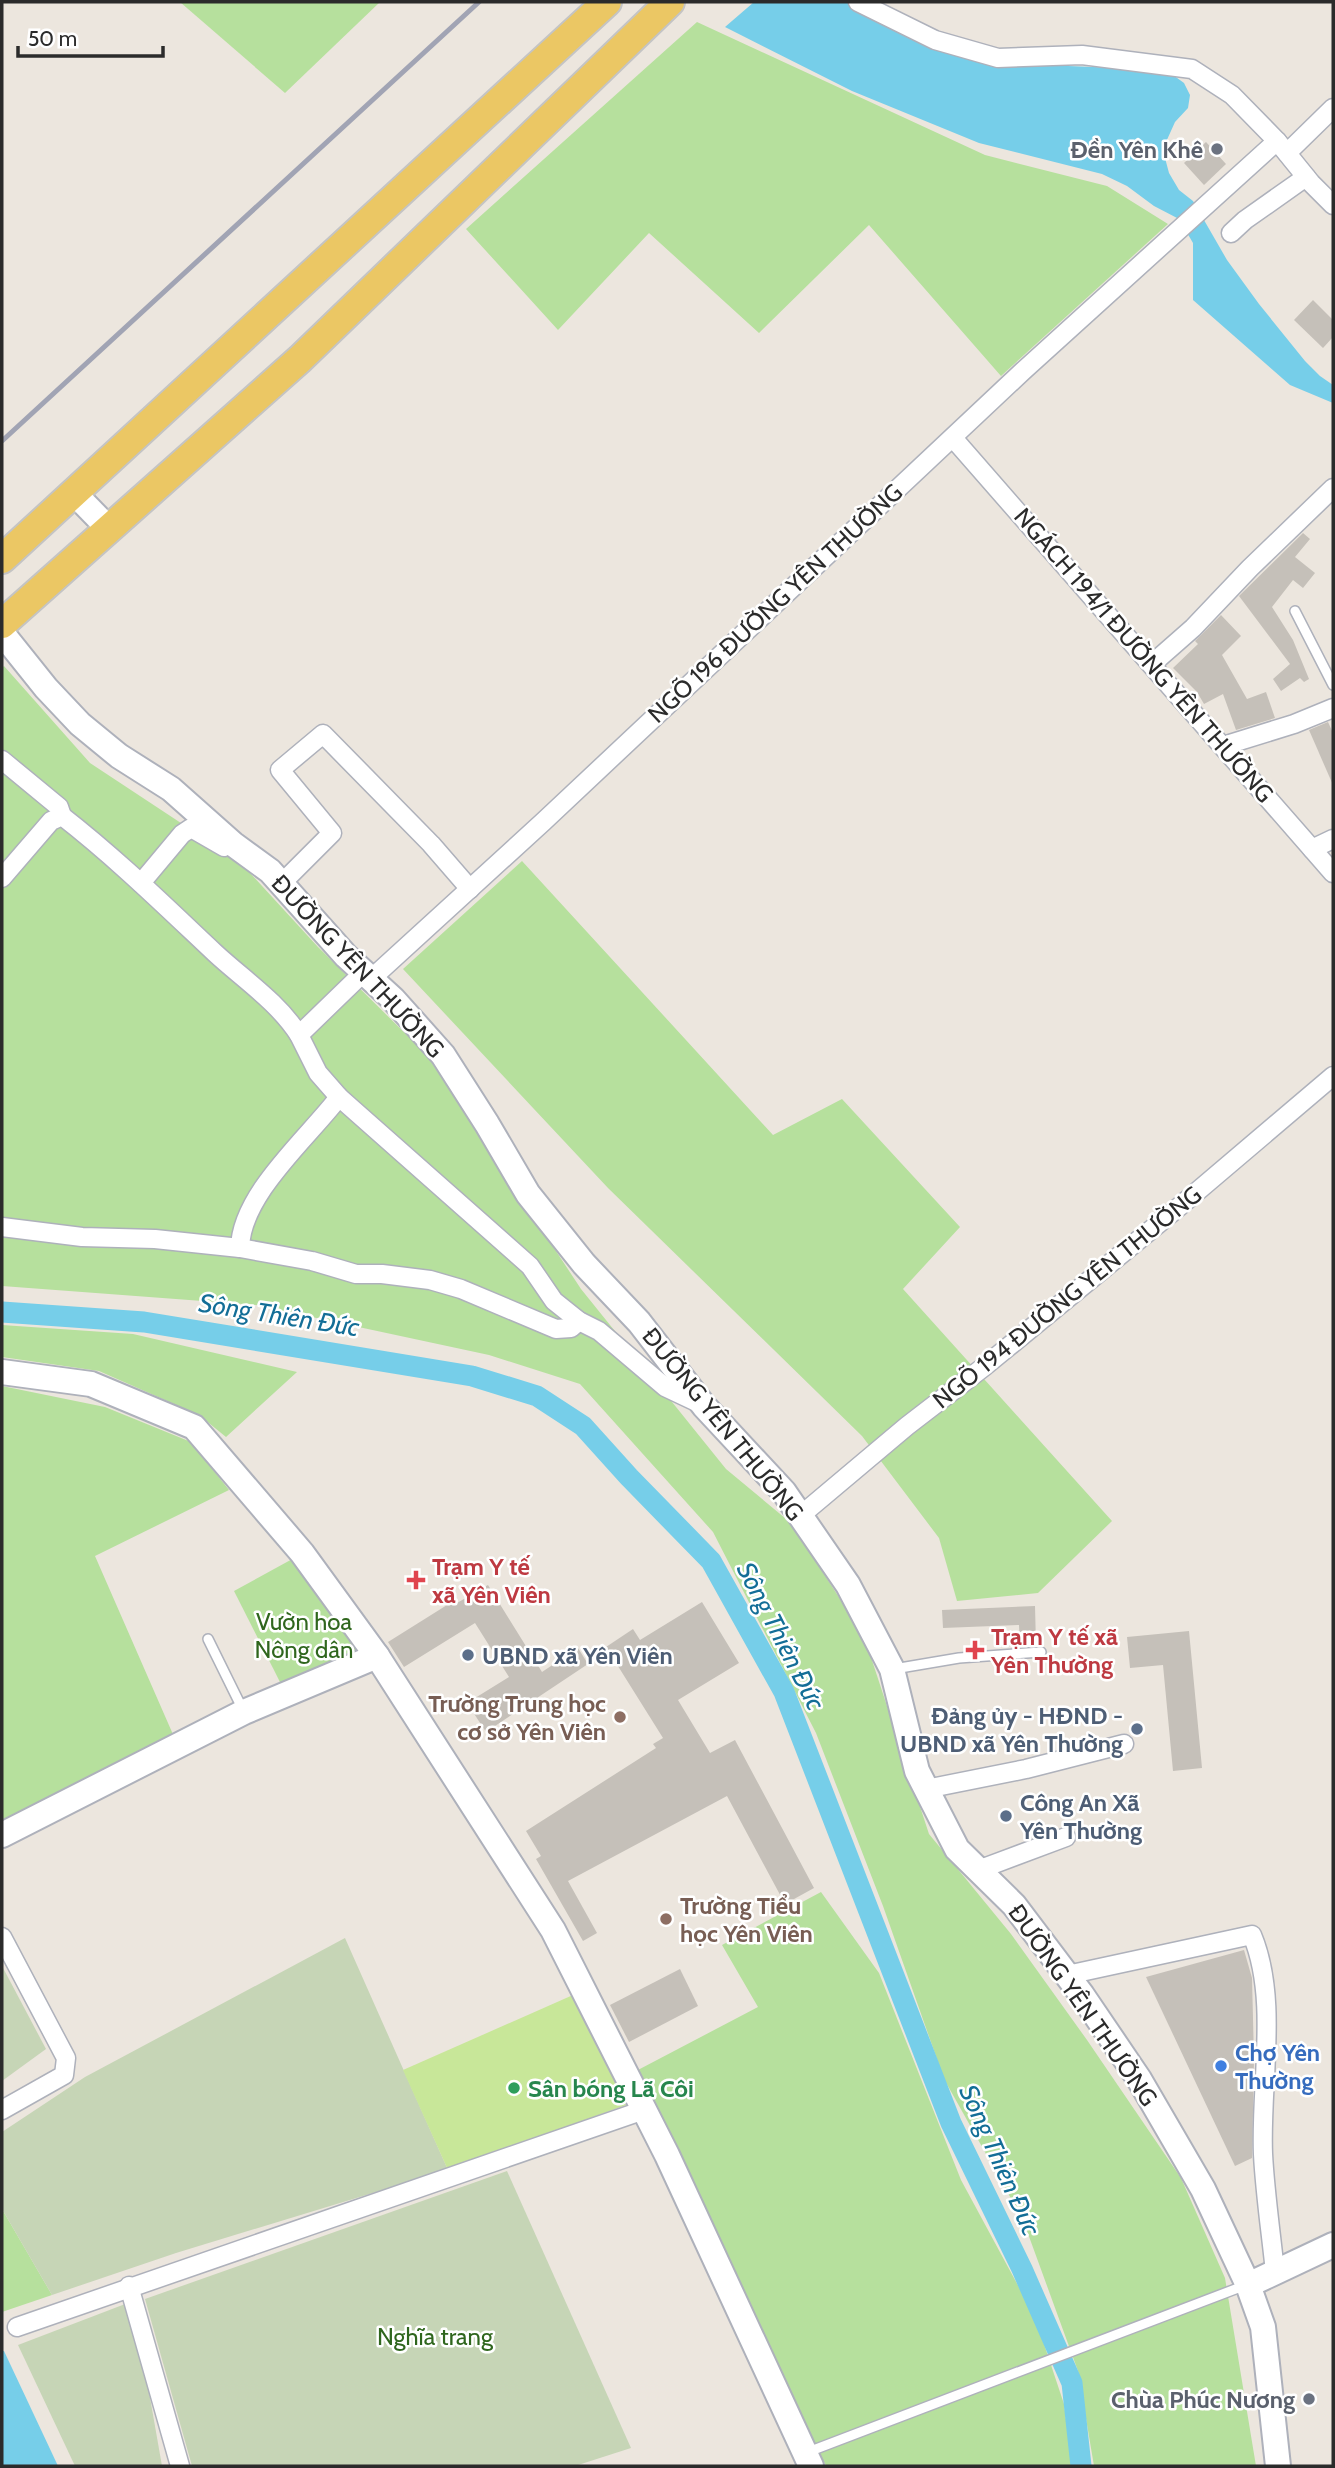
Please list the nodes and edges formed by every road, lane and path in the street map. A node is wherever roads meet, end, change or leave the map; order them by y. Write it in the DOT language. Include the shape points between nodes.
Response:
graph roads {
  1 [pos="607,2"];
  2 [pos="670,2"];
  3 [pos="858,2"];
  4 [pos="1333,108"];
  5 [pos="1282,147"];
  6 [pos="1306,177"];
  7 [pos="1333,205"];
  8 [pos="1231,233"];
  9 [pos="953,438"];
  10 [pos="1333,488"];
  11 [pos="74,493"];
  12 [pos="110,529"];
  13 [pos="2,559"];
  14 [pos="1295,611"];
  15 [pos="2,624"];
  16 [pos="2,633"];
  17 [pos="1152,664"];
  18 [pos="1333,685"];
  19 [pos="1333,708"];
  20 [pos="1223,746"];
  21 [pos="2,761"];
  22 [pos="62,816"];
  23 [pos="1333,839"];
  24 [pos="1312,849"];
  25 [pos="248,855"];
  26 [pos="1333,873"];
  27 [pos="2,878"];
  28 [pos="141,883"];
  29 [pos="281,884"];
  30 [pos="470,889"];
  31 [pos="367,975"];
  32 [pos="299,1035"];
  33 [pos="1333,1076"];
  34 [pos="339,1097"];
  35 [pos="2,1227"];
  36 [pos="240,1248"];
  37 [pos="579,1321"];
  38 [pos="2,1372"];
  39 [pos="704,1406"];
  40 [pos="800,1516"];
  41 [pos="208,1639"];
  42 [pos="1041,1652"];
  43 [pos="377,1656"];
  44 [pos="892,1669"];
  45 [pos="244,1712"];
  46 [pos="1124,1744"];
  47 [pos="926,1789"];
  48 [pos="2,1836"];
  49 [pos="1066,1837"];
  50 [pos="978,1870"];
  51 [pos="2,1937"];
  52 [pos="1067,1975"];
  53 [pos="2,2110"];
  54 [pos="644,2110"];
  55 [pos="1333,2245"];
  56 [pos="1275,2272"];
  57 [pos="1248,2285"];
  58 [pos="129,2286"];
  59 [pos="17,2327"];
  60 [pos="808,2459"];
  61 [pos="180,2466"];
  62 [pos="1278,2466"];
  1 -- 11 [label="main road"];
  2 -- 12 [label="main road" via="300,359"];
  3 -- 5 [label="street" via="935,40 998,58 1082,55 1192,69 1232,94"];
  4 -- 5 [label="street, NGÕ 196 ĐƯỜNG YÊN THƯỜNG"];
  5 -- 6 [label="street"];
  5 -- 9 [label="street, NGÕ 196 ĐƯỜNG YÊN THƯỜNG" via="1206,206"];
  6 -- 7 [label="street"];
  6 -- 8 [label="street"];
  9 -- 17 [label="street, NGÁCH 194/1 ĐƯỜNG YÊN THƯỜNG"];
  9 -- 30 [label="street, NGÕ 196 ĐƯỜNG YÊN THƯỜNG"];
  10 -- 17 [label="street"];
  11 -- 12 [label="main road"];
  11 -- 13 [label="main road"];
  12 -- 15 [label="main road"];
  14 -- 18 [label="lane"];
  16 -- 25 [label="main road, ĐƯỜNG YÊN THƯỜNG" via="80,724 119,757 171,789"];
  17 -- 20 [label="street, NGÁCH 194/1 ĐƯỜNG YÊN THƯỜNG"];
  19 -- 20 [label="street"];
  20 -- 24 [label="street, NGÁCH 194/1 ĐƯỜNG YÊN THƯỜNG"];
  21 -- 22 [label="street" via="60,807"];
  22 -- 27 [label="street" via="51,821"];
  22 -- 28 [label="street"];
  23 -- 24 [label="street"];
  24 -- 26 [label="street, NGÁCH 194/1 ĐƯỜNG YÊN THƯỜNG"];
  25 -- 28 [label="street" via="238,855 191,828"];
  25 -- 29 [label="main road, ĐƯỜNG YÊN THƯỜNG"];
  28 -- 32 [label="street" via="288,1018"];
  29 -- 30 [label="street" via="332,833 280,770 323,734"];
  29 -- 31 [label="main road, ĐƯỜNG YÊN THƯỜNG"];
  30 -- 31 [label="street, NGÕ 196 ĐƯỜNG YÊN THƯỜNG"];
  31 -- 32 [label="street, NGÕ 196 ĐƯỜNG YÊN THƯỜNG"];
  31 -- 39 [label="main road, ĐƯỜNG YÊN THƯỜNG" via="443,1055 528,1194 584,1264 639,1322"];
  32 -- 34 [label="street" via="318,1073"];
  33 -- 40 [label="street, NGÕ 194 ĐƯỜNG YÊN THƯỜNG"];
  34 -- 36 [label="street" via="254,1202 245,1217"];
  34 -- 37 [label="street" via="522,1258 554,1301"];
  35 -- 36 [label="street"];
  36 -- 37 [label="street" via="312,1261 356,1275 430,1280 556,1329 571,1328"];
  37 -- 39 [label="street" via="598,1331 664,1387"];
  38 -- 43 [label="main road" via="91,1384 194,1427 302,1553"];
  39 -- 40 [label="main road, ĐƯỜNG YÊN THƯỜNG" via="784,1492"];
  40 -- 44 [label="main road, ĐƯỜNG YÊN THƯỜNG" via="848,1585"];
  41 -- 45 [label="lane"];
  42 -- 44 [label="lane"];
  43 -- 45 [label="main road"];
  43 -- 54 [label="main road" via="554,1930"];
  44 -- 47 [label="main road, ĐƯỜNG YÊN THƯỜNG"];
  45 -- 48 [label="main road"];
  46 -- 47 [label="street"];
  47 -- 50 [label="main road, ĐƯỜNG YÊN THƯỜNG" via="957,1849"];
  49 -- 50 [label="street"];
  50 -- 52 [label="main road, ĐƯỜNG YÊN THƯỜNG" via="1014,1905"];
  51 -- 53 [label="street" via="66,2059 64,2075"];
  52 -- 56 [label="street" via="1252,1934 1259,1951 1266,2015 1263,2154"];
  52 -- 57 [label="main road, ĐƯỜNG YÊN THƯỜNG" via="1159,2112 1203,2189"];
  54 -- 58 [label="street"];
  54 -- 60 [label="main road"];
  55 -- 56 [label="main road"];
  56 -- 57 [label="main road"];
  57 -- 60 [label="lane" via="1021,2371"];
  57 -- 62 [label="main road, ĐƯỜNG YÊN THƯỜNG" via="1263,2326"];
  58 -- 59 [label="street"];
  58 -- 61 [label="street"];
}
